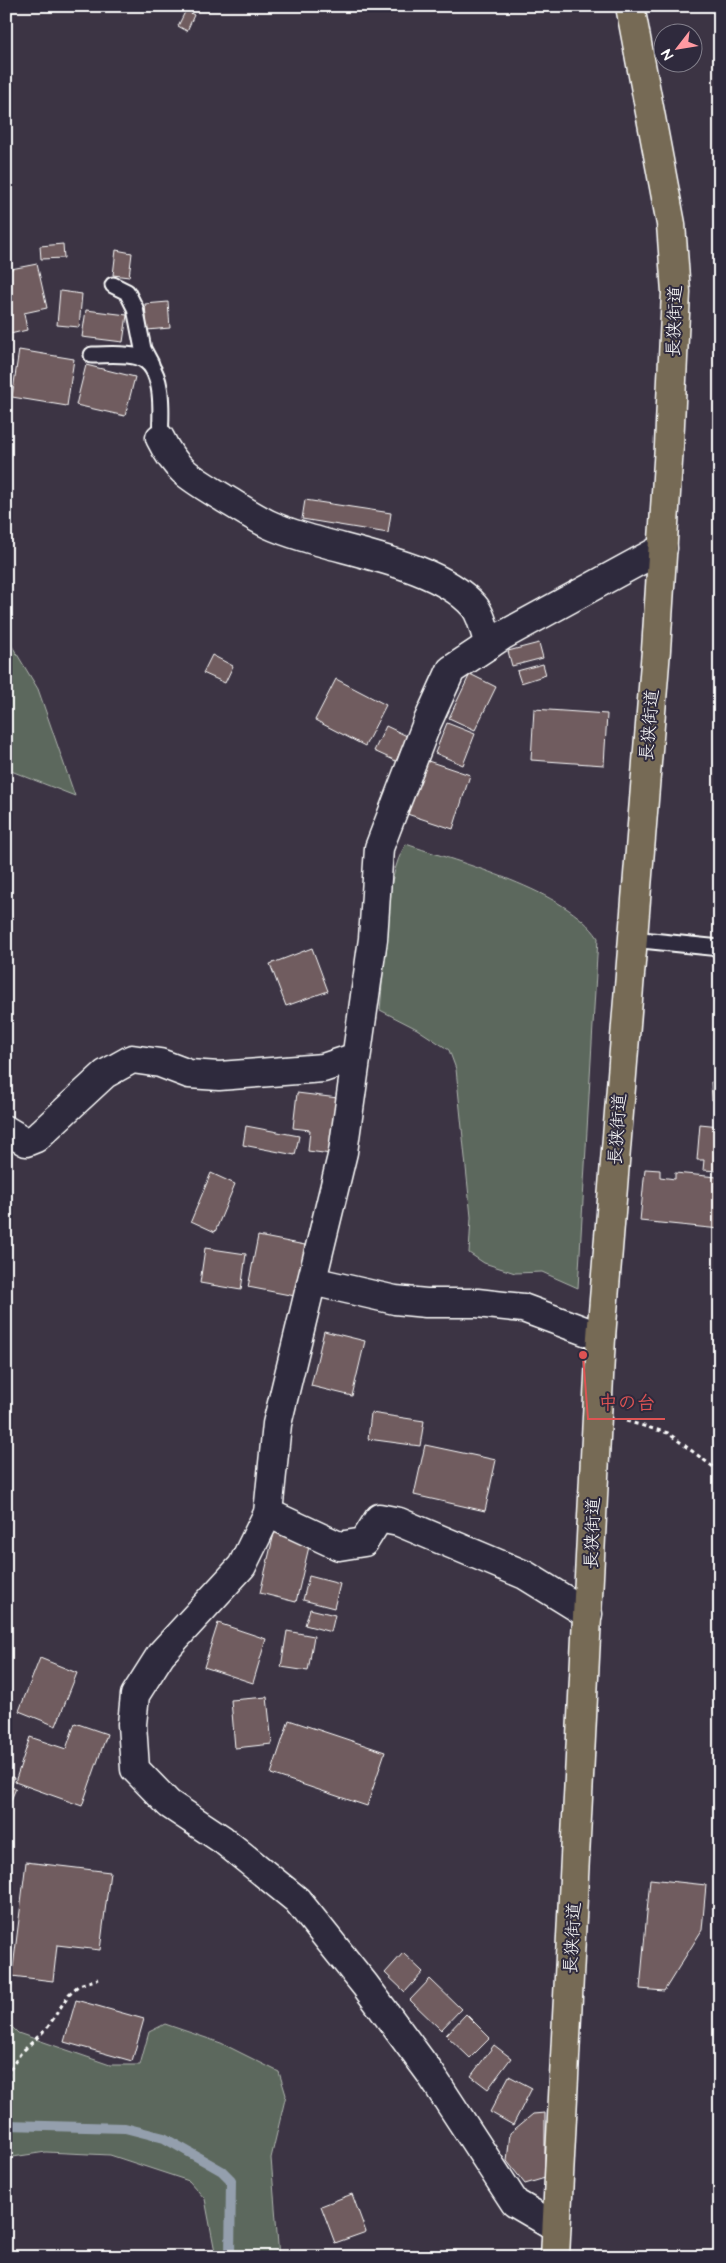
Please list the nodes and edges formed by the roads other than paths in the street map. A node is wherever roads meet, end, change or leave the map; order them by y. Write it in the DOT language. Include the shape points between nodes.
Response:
graph roads {
  1 [pos="630,6"];
  2 [pos="112,285"];
  3 [pos="92,355"];
  4 [pos="157,374"];
  5 [pos="160,438"];
  6 [pos="663,548"];
  7 [pos="489,645"];
  8 [pos="632,940"];
  9 [pos="720,948"];
  10 [pos="356,1057"];
  11 [pos="6,1130"];
  12 [pos="312,1281"];
  13 [pos="601,1337"];
  14 [pos="268,1514"];
  15 [pos="588,1614"];
  16 [pos="556,2227"];
  17 [pos="555,2257"];
  1 -- 6 [label="main road, 長狭街道" via="675,258 674,357"];
  2 -- 4 [label="lane" via="127,292 135,308 143,349"];
  3 -- 4 [label="lane" via="121,354 141,358"];
  4 -- 5 [label="lane" via="161,397"];
  5 -- 7 [label="street" via="170,458 186,475 268,524 342,550 392,561 454,588 476,608"];
  6 -- 7 [label="street"];
  6 -- 8 [label="main road, 長狭街道"];
  7 -- 10 [label="street" via="451,670 379,848 373,939"];
  8 -- 9 [label="lane"];
  8 -- 13 [label="main road, 長狭街道"];
  10 -- 11 [label="street" via="323,1068 219,1076 189,1074 160,1063 132,1058 105,1074 36,1138 26,1142"];
  10 -- 12 [label="street" via="342,1152"];
  12 -- 13 [label="street" via="395,1300 522,1308"];
  12 -- 14 [label="street" via="277,1424"];
  13 -- 15 [label="main road, 長狭街道"];
  14 -- 15 [label="street" via="339,1546 364,1542 379,1518 399,1522 525,1575"];
  14 -- 16 [label="street" via="242,1566 161,1654 135,1695 132,1724 134,1769 169,1804 223,1840 297,1900 366,1985 430,2073 516,2203"];
  15 -- 16 [label="main road, 長狭街道"];
  16 -- 17 [label="main road, 長狭街道"];
}
